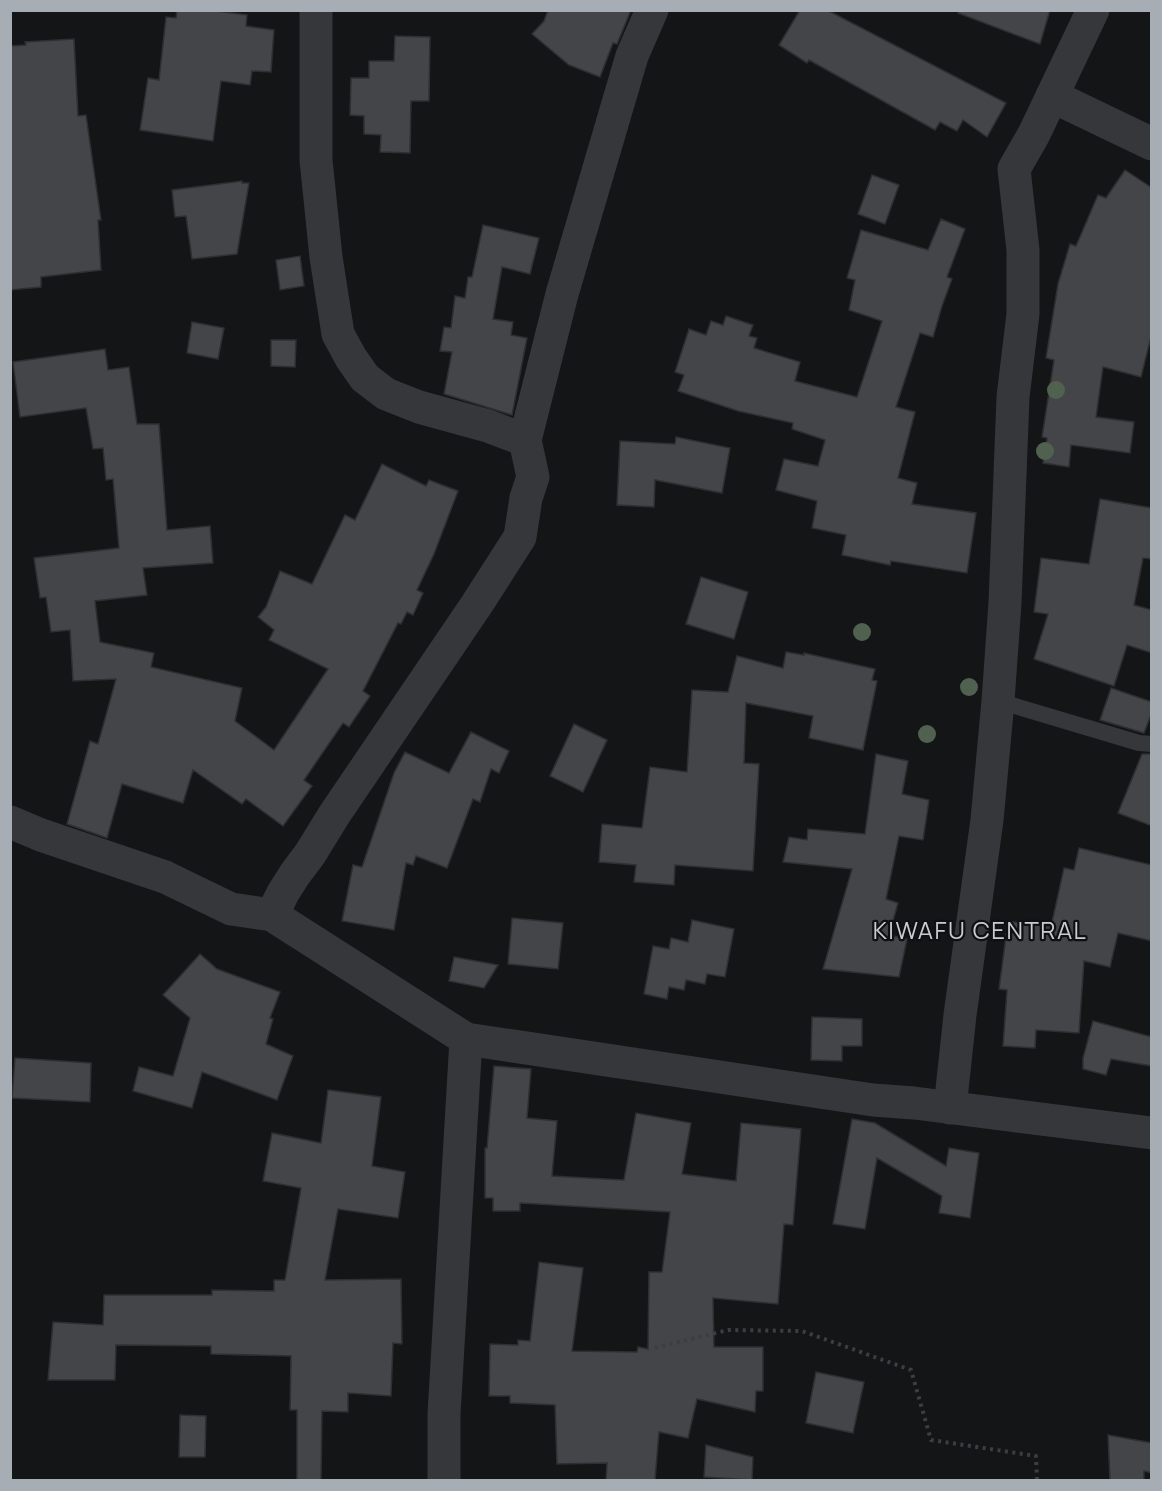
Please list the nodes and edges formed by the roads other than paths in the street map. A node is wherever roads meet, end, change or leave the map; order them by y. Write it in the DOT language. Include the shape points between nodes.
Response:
graph roads {
  1 [pos="316,10"];
  2 [pos="652,10"];
  3 [pos="1093,10"];
  4 [pos="1052,96"];
  5 [pos="1152,144"];
  6 [pos="525,440"];
  7 [pos="998,701"];
  8 [pos="1152,744"];
  9 [pos="10,822"];
  10 [pos="272,915"];
  11 [pos="466,1039"];
  12 [pos="950,1108"];
  13 [pos="1152,1133"];
  14 [pos="444,1480"];
  1 -- 6 [label="street" via="316,160 338,334 365,378 386,394"];
  2 -- 6 [label="street" via="632,56 562,294"];
  3 -- 4 [label="street"];
  4 -- 5 [label="street"];
  4 -- 7 [label="street" via="1014,169 1023,250 1023,314 1013,397"];
  6 -- 10 [label="street" via="533,477 520,537 340,805"];
  7 -- 8 [label="lane"];
  7 -- 12 [label="street" via="987,820"];
  9 -- 10 [label="street" via="165,877 231,909"];
  10 -- 11 [label="street"];
  11 -- 12 [label="street"];
  11 -- 14 [label="street" via="444,1414"];
  12 -- 13 [label="street"];
}
